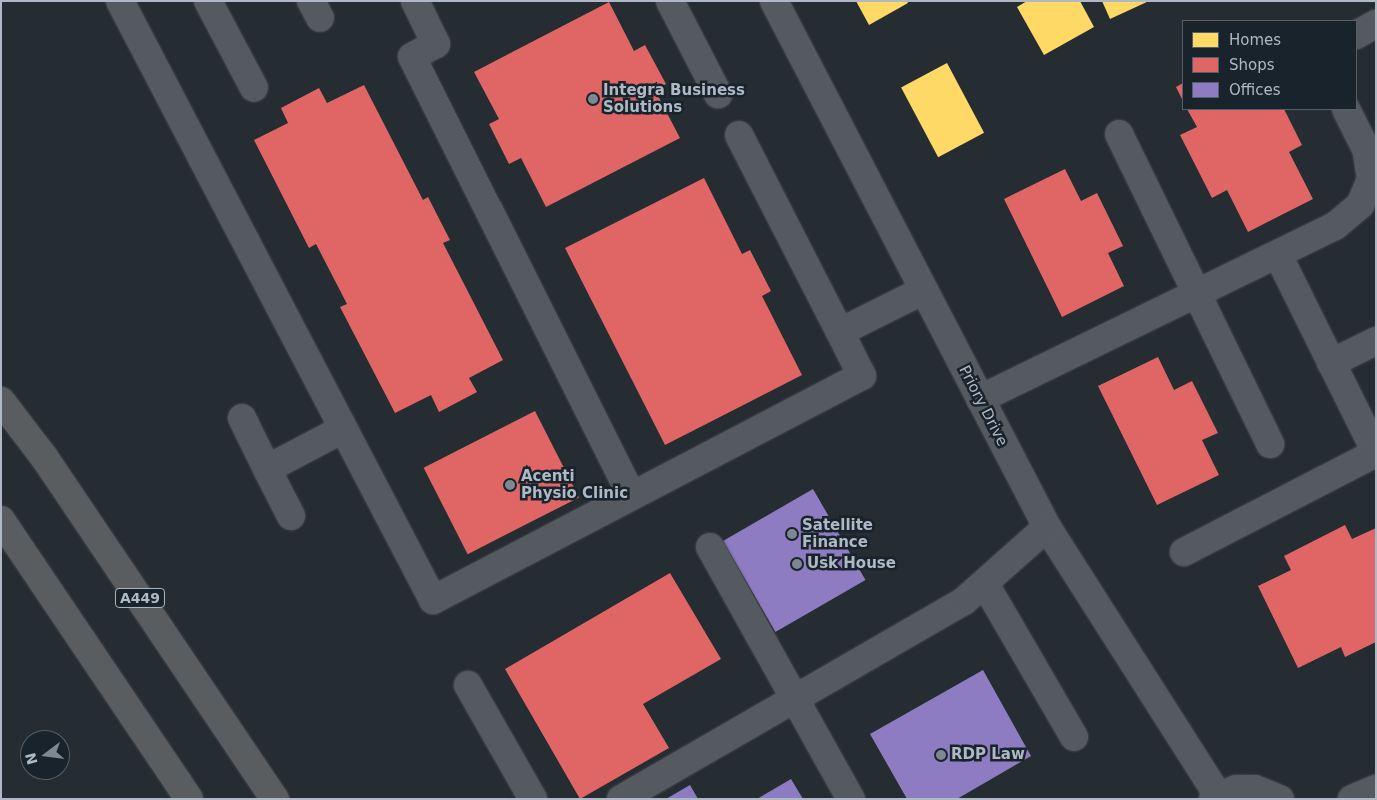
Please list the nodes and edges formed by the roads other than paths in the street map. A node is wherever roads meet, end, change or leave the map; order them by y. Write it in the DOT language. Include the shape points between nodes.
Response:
graph roads {
  1 [pos="120,1"];
  2 [pos="208,1"];
  3 [pos="414,1"];
  4 [pos="670,1"];
  5 [pos="774,1"];
  6 [pos="1376,24"];
  7 [pos="1357,34"];
  8 [pos="254,88"];
  9 [pos="718,94"];
  10 [pos="1346,110"];
  11 [pos="1120,134"];
  12 [pos="739,135"];
  13 [pos="1374,178"];
  14 [pos="1278,256"];
  15 [pos="924,290"];
  16 [pos="1198,295"];
  17 [pos="840,332"];
  18 [pos="1376,341"];
  19 [pos="1331,363"];
  20 [pos="980,400"];
  21 [pos="1,401"];
  22 [pos="242,418"];
  23 [pos="344,429"];
  24 [pos="1270,444"];
  25 [pos="1376,452"];
  26 [pos="267,469"];
  27 [pos="632,496"];
  28 [pos="291,516"];
  29 [pos="1,520"];
  30 [pos="1047,527"];
  31 [pos="710,547"];
  32 [pos="1184,552"];
  33 [pos="985,584"];
  34 [pos="468,685"];
  35 [pos="795,698"];
  36 [pos="1074,738"];
  37 [pos="1376,789"];
  38 [pos="1216,797"];
  39 [pos="189,799"];
  40 [pos="275,799"];
  41 [pos="533,799"];
  42 [pos="621,799"];
  43 [pos="851,799"];
  44 [pos="1280,799"];
  45 [pos="1352,799"];
  1 -- 23 [label="street"];
  2 -- 8 [label="street"];
  3 -- 27 [label="street" via="436,44 412,57"];
  4 -- 9 [label="street"];
  5 -- 15 [label="street, Priory Drive"];
  6 -- 7 [label="street"];
  10 -- 13 [label="street" via="1366,149"];
  11 -- 16 [label="street"];
  12 -- 17 [label="street"];
  13 -- 14 [label="street" via="1360,205 1334,226"];
  14 -- 16 [label="street"];
  14 -- 19 [label="street"];
  15 -- 17 [label="street"];
  15 -- 20 [label="street, Priory Drive"];
  16 -- 20 [label="street"];
  16 -- 24 [label="street"];
  17 -- 27 [label="street" via="862,376"];
  18 -- 19 [label="street"];
  19 -- 25 [label="street"];
  20 -- 30 [label="street, Priory Drive"];
  21 -- 40 [label="highway, A449" via="44,457"];
  22 -- 26 [label="street"];
  23 -- 26 [label="street"];
  23 -- 27 [label="street" via="433,600"];
  25 -- 32 [label="street"];
  26 -- 28 [label="street"];
  29 -- 39 [label="highway"];
  30 -- 33 [label="street"];
  30 -- 38 [label="street, Priory Drive"];
  31 -- 35 [label="street"];
  33 -- 35 [label="street" via="964,601"];
  33 -- 36 [label="street"];
  34 -- 41 [label="street"];
  35 -- 42 [label="street"];
  35 -- 43 [label="street"];
  37 -- 45 [label="street"];
  38 -- 44 [label="street" via="1236,789 1255,788"];
}
